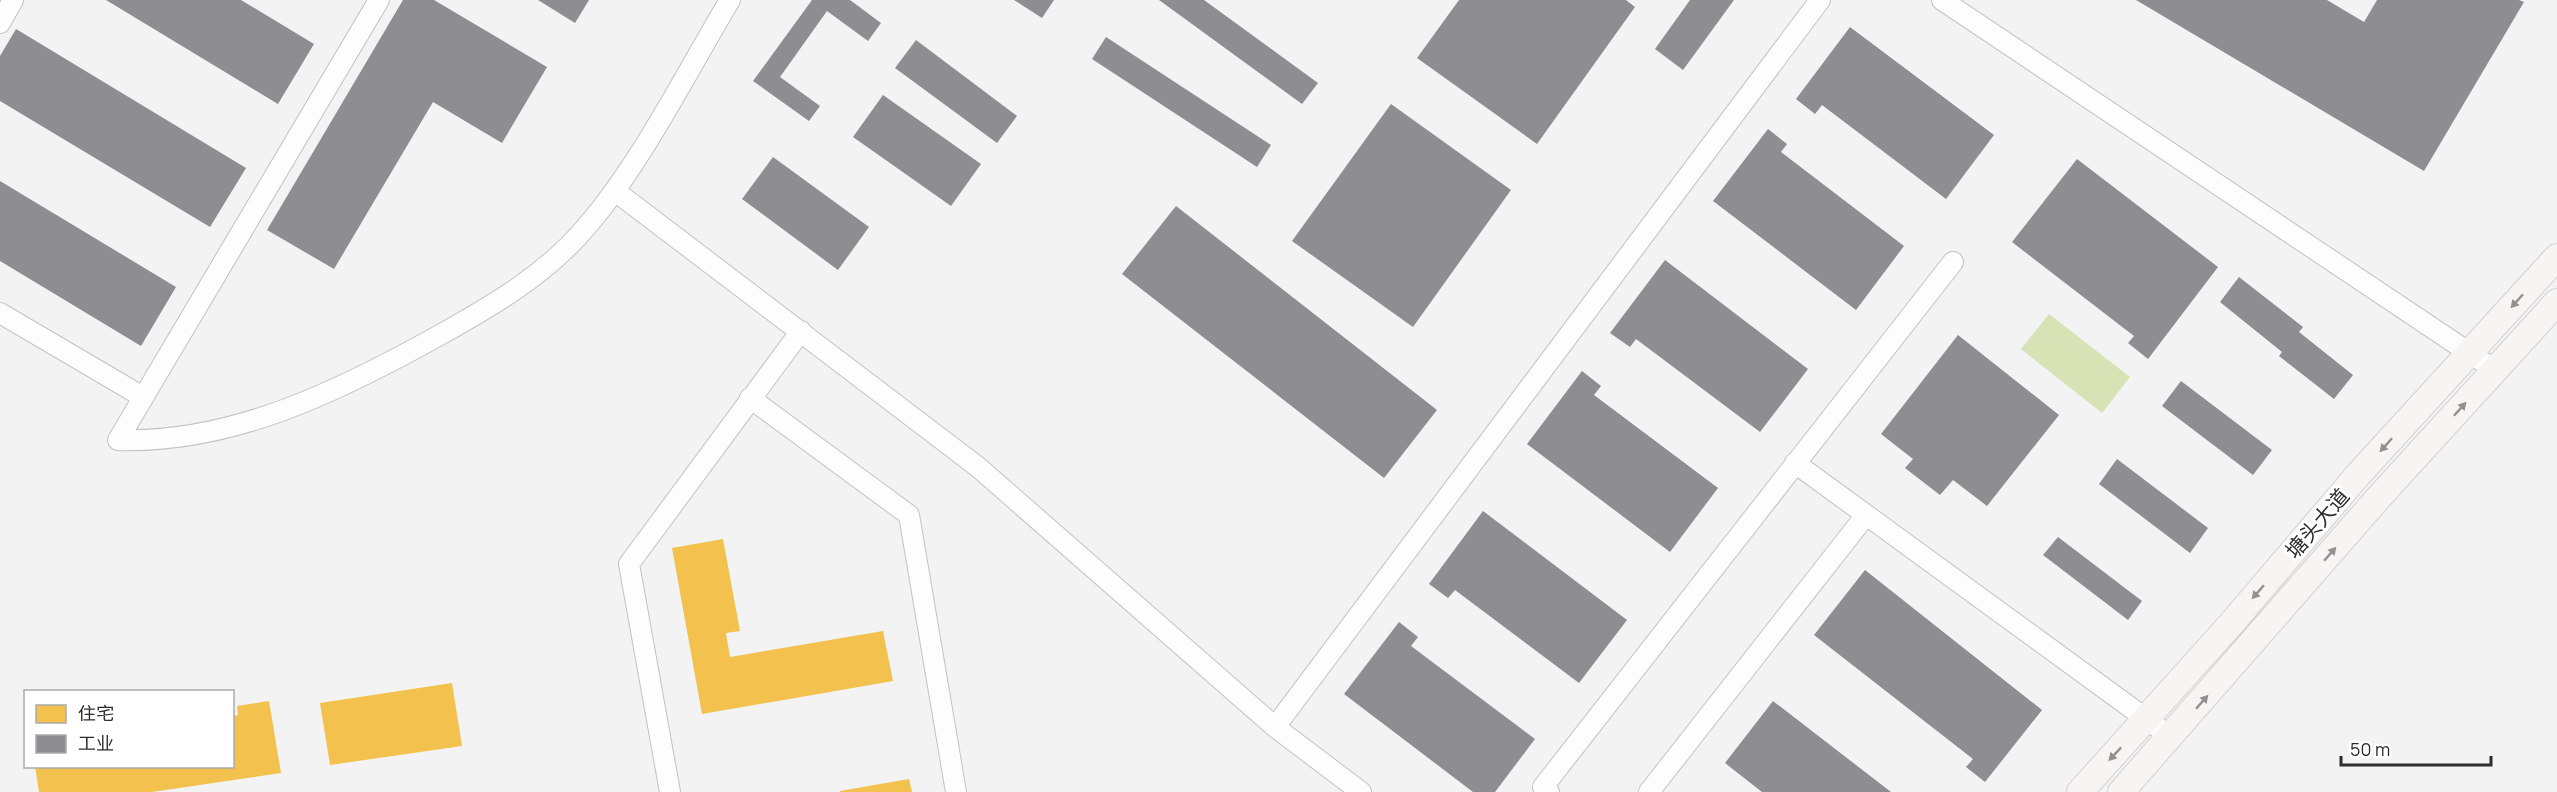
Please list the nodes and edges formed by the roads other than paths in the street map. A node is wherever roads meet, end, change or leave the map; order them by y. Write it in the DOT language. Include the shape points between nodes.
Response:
graph roads {
  1 [pos="13,0"];
  2 [pos="379,0"];
  3 [pos="730,0"];
  4 [pos="1820,0"];
  5 [pos="1942,0"];
  6 [pos="0,23"];
  7 [pos="615,191"];
  8 [pos="2557,257"];
  9 [pos="1953,262"];
  10 [pos="2557,302"];
  11 [pos="0,313"];
  12 [pos="801,331"];
  13 [pos="2468,354"];
  14 [pos="2495,370"];
  15 [pos="143,397"];
  16 [pos="750,398"];
  17 [pos="1795,464"];
  18 [pos="1866,515"];
  19 [pos="2146,719"];
  20 [pos="1275,727"];
  21 [pos="2171,737"];
  22 [pos="670,792"];
  23 [pos="956,792"];
  24 [pos="1361,792"];
  25 [pos="1550,792"];
  26 [pos="1650,792"];
  27 [pos="2080,792"];
  28 [pos="2121,792"];
  1 -- 6 [label="street"];
  2 -- 15 [label="street"];
  3 -- 7 [label="street"];
  4 -- 20 [label="street"];
  5 -- 13 [label="street"];
  7 -- 12 [label="street"];
  7 -- 15 [label="street" via="555,259 490,307 394,360 294,408 190,436 118,440"];
  8 -- 13 [label="main road, 塘头大道, one-way"];
  9 -- 17 [label="street"];
  10 -- 14 [label="main road, 塘头大道"];
  11 -- 15 [label="street"];
  12 -- 16 [label="street"];
  12 -- 20 [label="street" via="978,467"];
  13 -- 14 [label="street"];
  13 -- 19 [label="main road, 塘头大道, one-way"];
  21 -- 14 [label="main road, 塘头大道, one-way"];
  16 -- 22 [label="street" via="628,564"];
  16 -- 23 [label="street" via="909,515"];
  17 -- 18 [label="street"];
  17 -- 25 [label="street" via="1543,787"];
  18 -- 19 [label="street"];
  18 -- 26 [label="street"];
  19 -- 21 [label="street"];
  19 -- 27 [label="main road, 塘头大道, one-way"];
  20 -- 24 [label="street"];
  21 -- 28 [label="main road, 塘头大道"];
}
